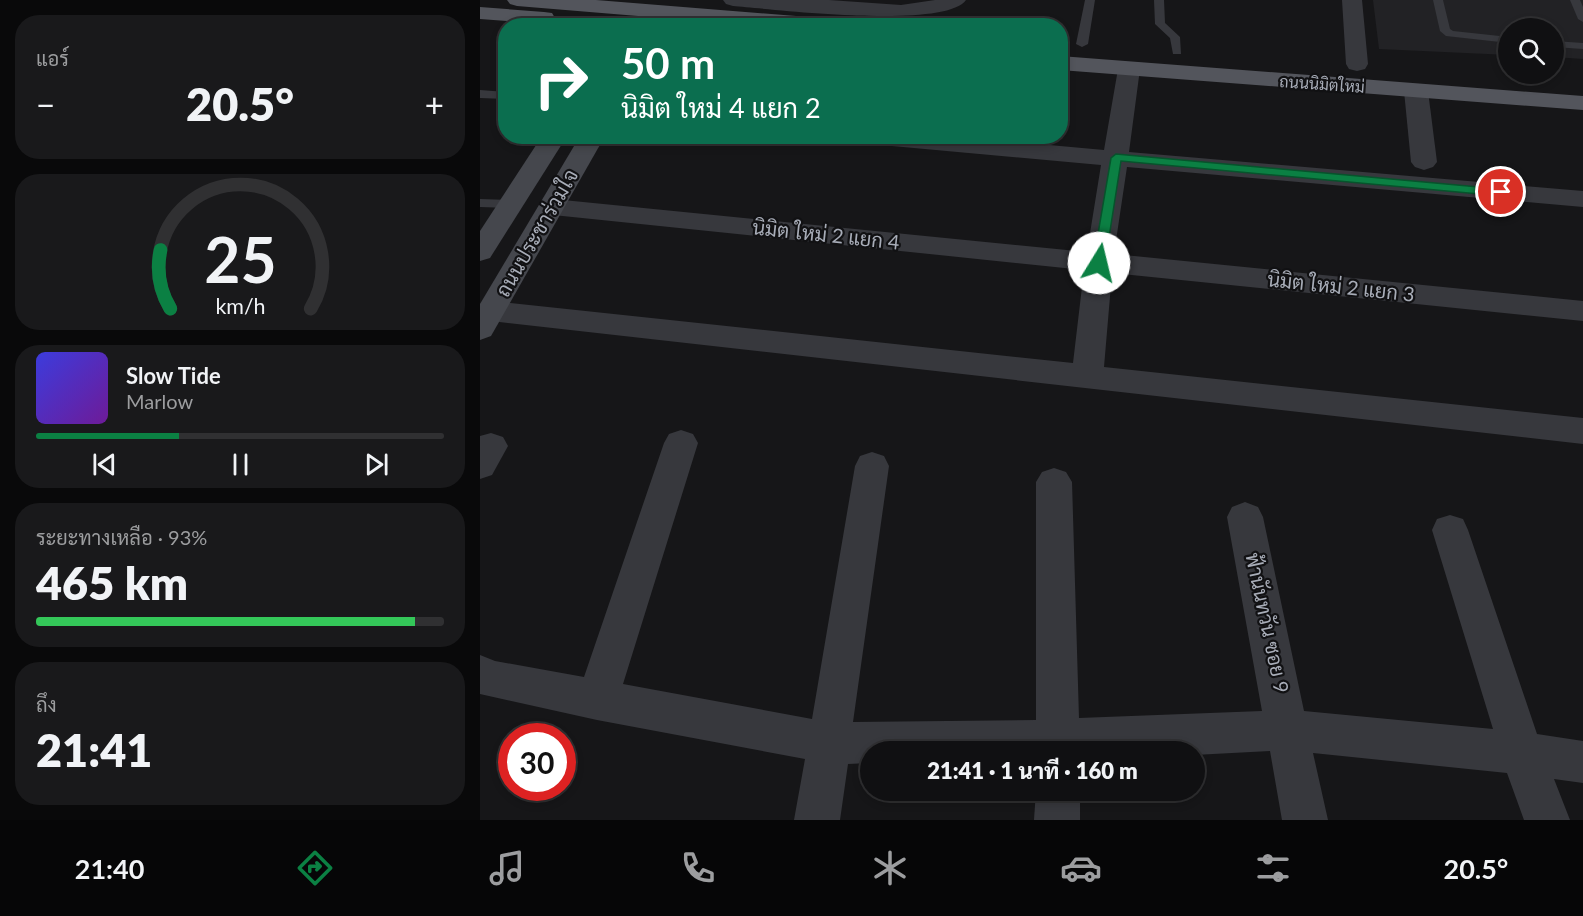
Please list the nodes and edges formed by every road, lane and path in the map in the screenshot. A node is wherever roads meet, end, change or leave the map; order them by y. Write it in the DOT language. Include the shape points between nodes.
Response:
graph roads {
  1 [pos="517,0"];
  2 [pos="732,0"];
  3 [pos="956,0"];
  4 [pos="1090,0"];
  5 [pos="1159,0"];
  6 [pos="1352,0"];
  7 [pos="1438,0"];
  8 [pos="1575,0"];
  9 [pos="554,1"];
  10 [pos="480,13"];
  11 [pos="824,15"];
  12 [pos="538,18"];
  13 [pos="830,18"];
  14 [pos="946,18"];
  15 [pos="1583,19"];
  16 [pos="1498,39"];
  17 [pos="1071,43"];
  18 [pos="1564,45"];
  19 [pos="1583,46"];
  20 [pos="1177,52"];
  21 [pos="1312,61"];
  22 [pos="1068,64"];
  23 [pos="1357,64"];
  24 [pos="1130,69"];
  25 [pos="1583,81"];
  26 [pos="1532,85"];
  27 [pos="1416,91"];
  28 [pos="480,94"];
  29 [pos="498,95"];
  30 [pos="1583,103"];
  31 [pos="550,144"];
  32 [pos="588,144"];
  33 [pos="952,144"];
  34 [pos="1116,158"];
  35 [pos="1424,162"];
  36 [pos="1583,199"];
  37 [pos="480,203"];
  38 [pos="511,204"];
  39 [pos="553,207"];
  40 [pos="480,252"];
  41 [pos="1099,263"];
  42 [pos="1583,311"];
  43 [pos="486,320"];
  44 [pos="1088,376"];
  45 [pos="1583,431"];
  46 [pos="681,443"];
  47 [pos="872,466"];
  48 [pos="1054,482"];
  49 [pos="1245,516"];
  50 [pos="1450,530"];
  51 [pos="480,674"];
  52 [pos="597,700"];
  53 [pos="1288,730"];
  54 [pos="1059,741"];
  55 [pos="1131,741"];
  56 [pos="828,743"];
  57 [pos="860,743"];
  58 [pos="1522,753"];
  59 [pos="1583,762"];
  60 [pos="1058,801"];
  61 [pos="817,820"];
  62 [pos="1057,820"];
  63 [pos="1305,820"];
  64 [pos="1547,820"];
  1 -- 9 [label="main road"];
  2 -- 11 [label="street"];
  3 -- 11 [label="street" via="929,9"];
  3 -- 14 [label="street"];
  4 -- 17 [label="lane"];
  5 -- 20 [label="lane" via="1160,24 1175,37"];
  6 -- 23 [label="street"];
  7 -- 16 [label="lane" via="1445,31"];
  8 -- 15 [label="lane"];
  9 -- 11 [label="main road"];
  10 -- 12 [label="main road"];
  11 -- 13 [label="main road"];
  17 -- 20 [label="main road, ถนนนิมิตใหม่"];
  18 -- 19 [label="lane"];
  20 -- 21 [label="main road, ถนนนิมิตใหม่"];
  22 -- 24 [label="main road, ถนนนิมิตใหม่"];
  24 -- 27 [label="main road, ถนนนิมิตใหม่"];
  24 -- 34 [label="street"];
  25 -- 26 [label="main road, ถนนนิมิตใหม่"];
  26 -- 27 [label="main road, ถนนนิมิตใหม่"];
  26 -- 30 [label="main road, ถนนนิมิตใหม่"];
  27 -- 35 [label="street"];
  28 -- 29 [label="lane"];
  31 -- 38 [label="main road, ถนนประชาร่วมใจ"];
  32 -- 39 [label="main road, ถนนประชาร่วมใจ"];
  33 -- 34 [label="street"];
  34 -- 36 [label="street"];
  34 -- 41 [label="street"];
  37 -- 38 [label="lane"];
  38 -- 40 [label="main road, ถนนประชาร่วมใจ"];
  39 -- 41 [label="street, นิมิต ใหม่ 2 แยก 4"];
  39 -- 43 [label="main road, ถนนประชาร่วมใจ"];
  41 -- 42 [label="street, นิมิต ใหม่ 2 แยก 3"];
  41 -- 44 [label="street"];
  43 -- 44 [label="street"];
  44 -- 45 [label="street"];
  46 -- 52 [label="street"];
  47 -- 56 [label="street"];
  48 -- 54 [label="street"];
  49 -- 53 [label="street, ฟ้านันทวัน ซอย 9"];
  50 -- 58 [label="street"];
  51 -- 52 [label="street"];
  52 -- 56 [label="street"];
  53 -- 55 [label="street"];
  53 -- 58 [label="street"];
  53 -- 63 [label="street, ฟ้านันทวัน ซอย 9"];
  56 -- 57 [label="street"];
  56 -- 61 [label="street"];
  58 -- 59 [label="street"];
  58 -- 64 [label="street"];
  60 -- 62 [label="street"];
}
